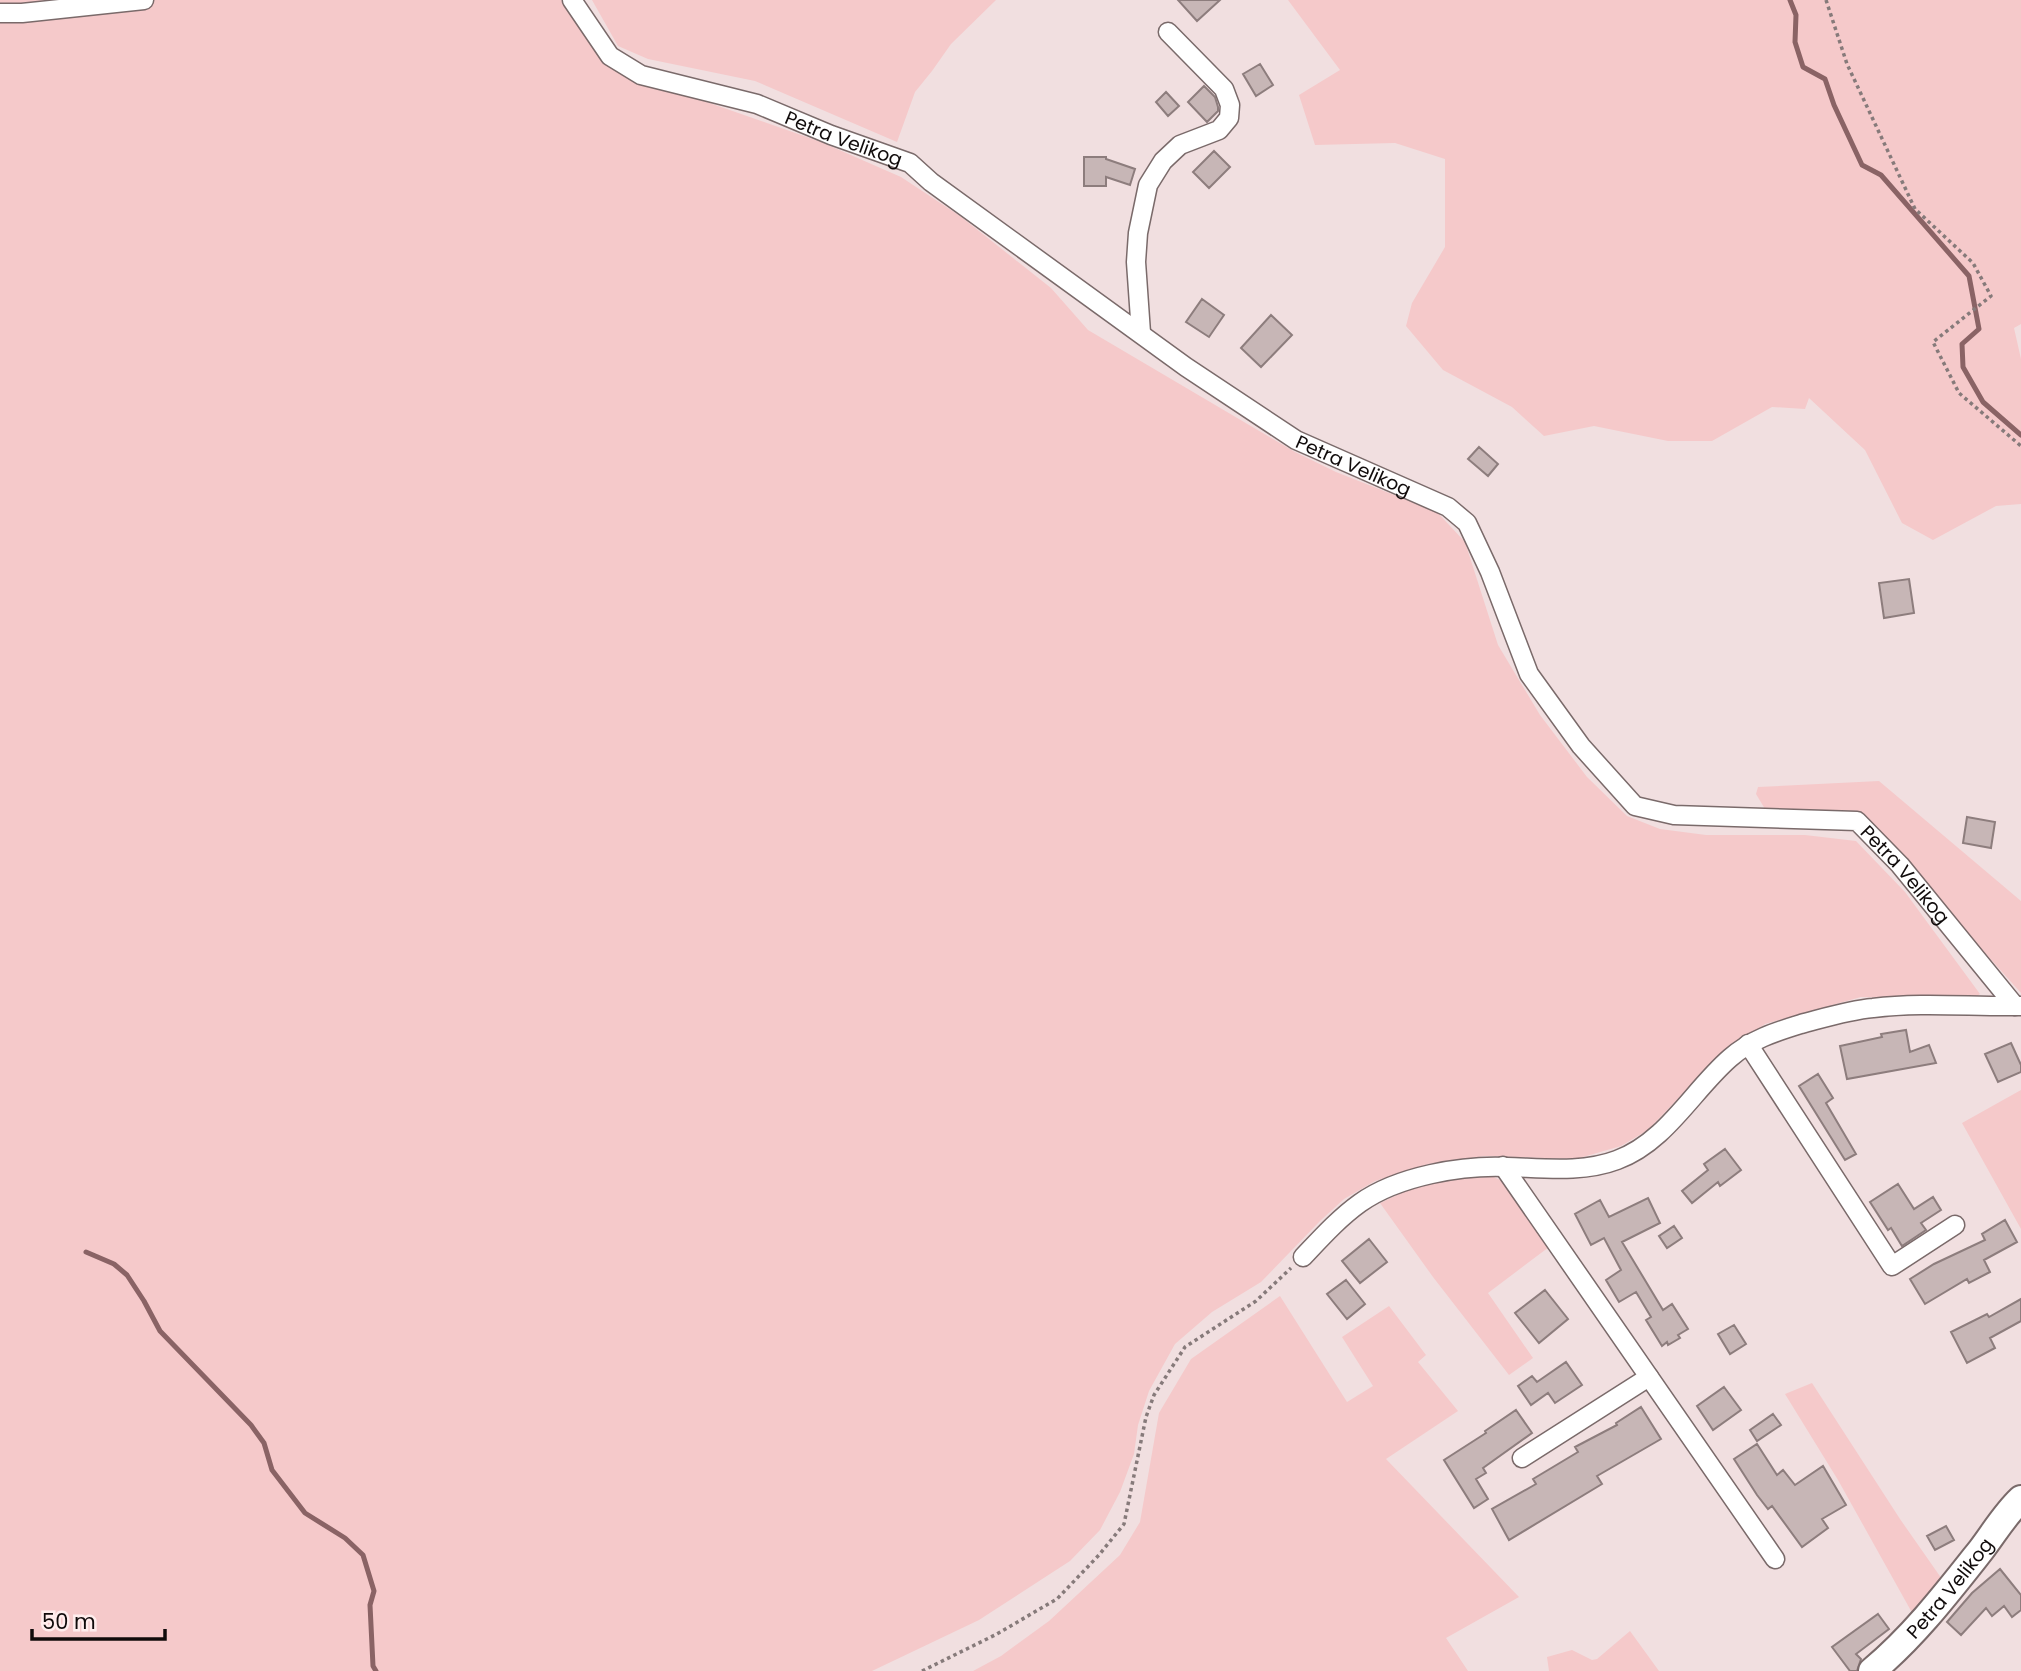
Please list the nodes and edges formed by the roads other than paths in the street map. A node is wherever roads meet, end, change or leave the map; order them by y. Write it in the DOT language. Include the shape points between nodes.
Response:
graph roads {
  1 [pos="144,0"];
  2 [pos="572,0"];
  3 [pos="0,13"];
  4 [pos="1168,32"];
  5 [pos="1140,333"];
  6 [pos="2018,1006"];
  7 [pos="1748,1044"];
  8 [pos="1503,1166"];
  9 [pos="1955,1225"];
  10 [pos="1303,1257"];
  11 [pos="1649,1377"];
  12 [pos="1522,1458"];
  13 [pos="2018,1512"];
  14 [pos="1775,1559"];
  15 [pos="1872,1671"];
  1 -- 3 [label="street"];
  2 -- 5 [label="street, Petra Velikog" via="610,57 641,75 757,104 910,163"];
  4 -- 5 [label="street" via="1224,89 1229,118 1219,130 1180,145 1148,185 1136,262"];
  5 -- 6 [label="street, Petra Velikog" via="1296,440 1417,491 1448,507 1466,523 1529,674 1581,746 1635,806 1674,815 1857,821 1900,865"];
  6 -- 7 [label="street, Petra Velikog" via="1870,1008 1778,1030"];
  7 -- 8 [label="street, Petra Velikog" via="1636,1151 1592,1167"];
  7 -- 9 [label="street" via="1892,1266"];
  8 -- 10 [label="street, Petra Velikog" via="1432,1173 1386,1190 1345,1215"];
  8 -- 11 [label="street"];
  11 -- 12 [label="street"];
  11 -- 14 [label="street"];
  13 -- 15 [label="street, Petra Velikog" via="1898,1650"];
}
